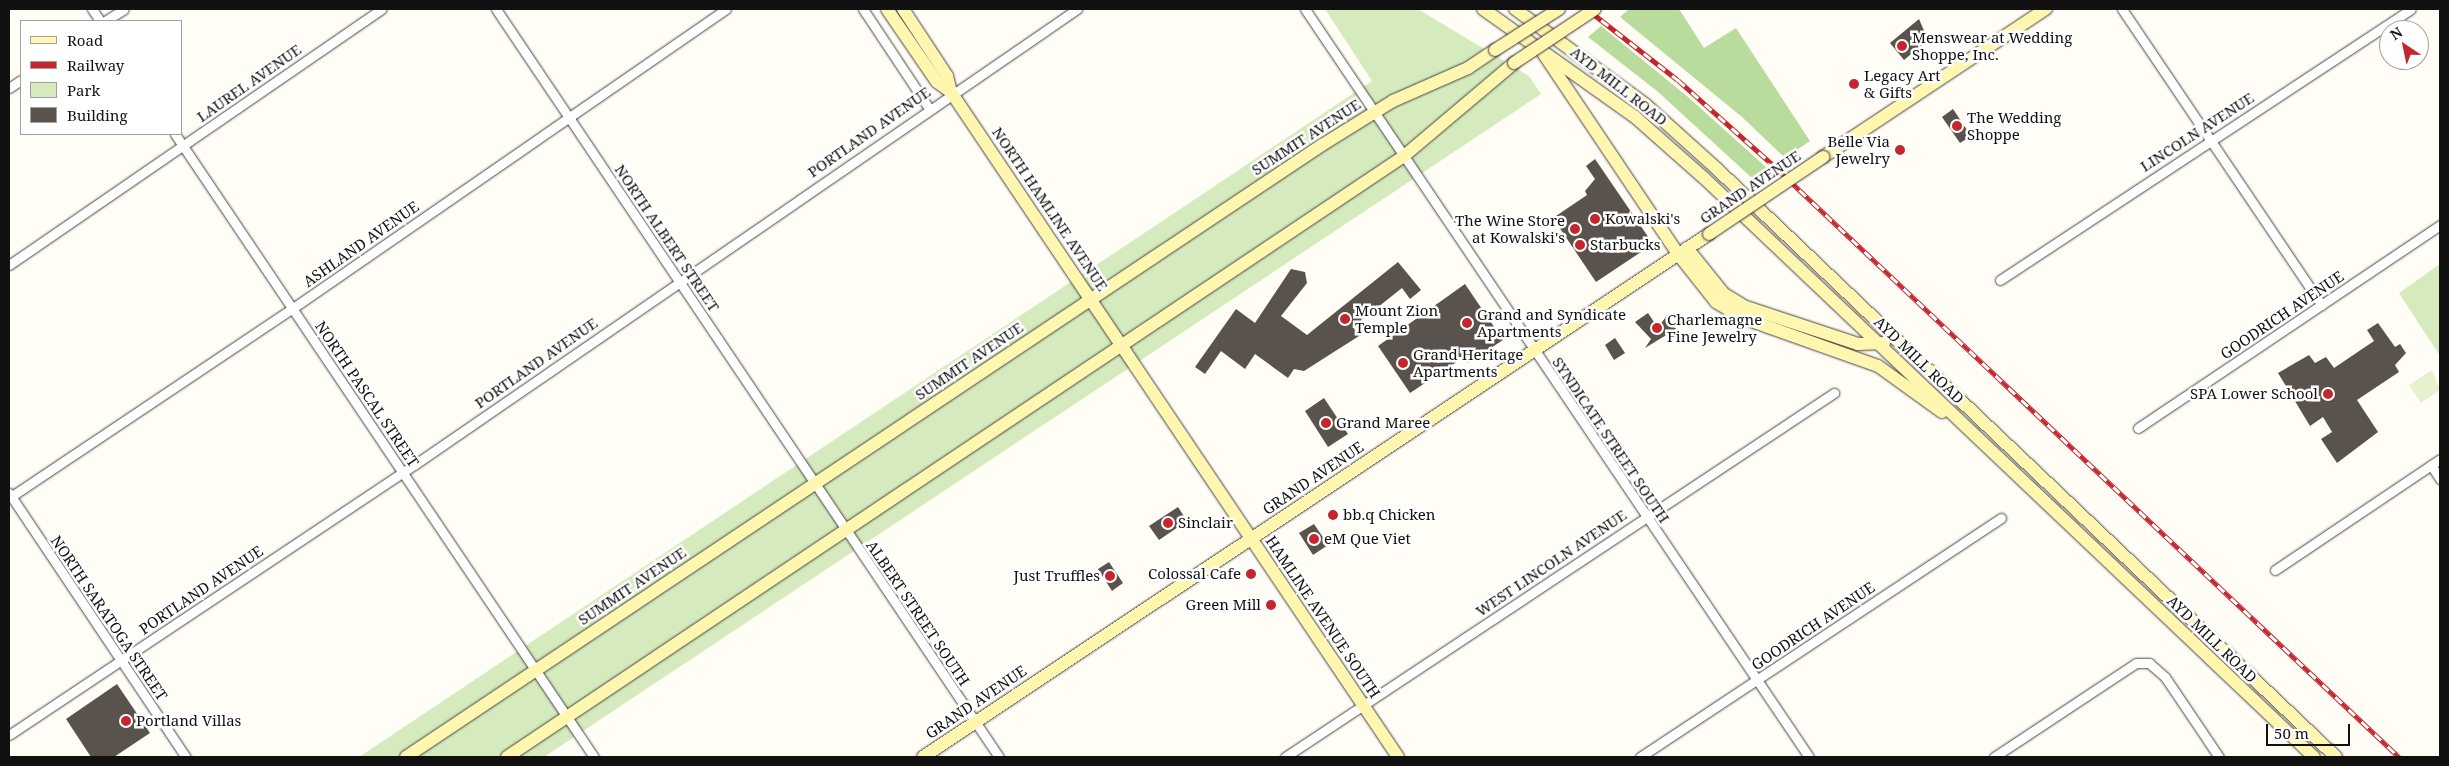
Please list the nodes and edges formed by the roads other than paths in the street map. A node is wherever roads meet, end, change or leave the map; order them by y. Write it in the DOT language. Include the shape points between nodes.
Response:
graph roads {
  1 [pos="92,9"];
  2 [pos="124,9"];
  3 [pos="381,9"];
  4 [pos="496,9"];
  5 [pos="726,9"];
  6 [pos="863,9"];
  7 [pos="887,9"];
  8 [pos="902,9"];
  9 [pos="1077,9"];
  10 [pos="1305,9"];
  11 [pos="1483,9"];
  12 [pos="1514,9"];
  13 [pos="1559,9"];
  14 [pos="1595,9"];
  15 [pos="2046,9"];
  16 [pos="2122,9"];
  17 [pos="2411,9"];
  18 [pos="99,20"];
  19 [pos="107,20"];
  20 [pos="1538,44"];
  21 [pos="20,81"];
  22 [pos="9,88"];
  23 [pos="951,92"];
  24 [pos="928,107"];
  25 [pos="1375,112"];
  26 [pos="569,117"];
  27 [pos="176,135"];
  28 [pos="2211,139"];
  29 [pos="183,145"];
  30 [pos="1404,156"];
  31 [pos="2440,225"];
  32 [pos="1683,251"];
  33 [pos="9,265"];
  34 [pos="2000,280"];
  35 [pos="679,281"];
  36 [pos="1091,300"];
  37 [pos="2322,305"];
  38 [pos="293,308"];
  39 [pos="1896,340"];
  40 [pos="1880,344"];
  41 [pos="1121,345"];
  42 [pos="1534,350"];
  43 [pos="1834,393"];
  44 [pos="2138,428"];
  45 [pos="1968,429"];
  46 [pos="2440,459"];
  47 [pos="2431,466"];
  48 [pos="403,472"];
  49 [pos="2440,479"];
  50 [pos="815,483"];
  51 [pos="10,496"];
  52 [pos="1646,516"];
  53 [pos="2001,518"];
  54 [pos="845,528"];
  55 [pos="1251,539"];
  56 [pos="2275,570"];
  57 [pos="120,660"];
  58 [pos="535,670"];
  59 [pos="1756,680"];
  60 [pos="1363,705"];
  61 [pos="567,718"];
  62 [pos="976,722"];
  63 [pos="9,735"];
  64 [pos="186,757"];
  65 [pos="406,757"];
  66 [pos="506,757"];
  67 [pos="594,757"];
  68 [pos="923,757"];
  69 [pos="999,757"];
  70 [pos="1285,757"];
  71 [pos="1398,757"];
  72 [pos="1640,757"];
  73 [pos="1808,757"];
  74 [pos="1994,757"];
  75 [pos="2219,757"];
  76 [pos="2314,757"];
  77 [pos="2336,757"];
  1 -- 18 [label="street"];
  2 -- 19 [label="street"];
  3 -- 29 [label="street, LAUREL AVENUE"];
  4 -- 26 [label="street, NORTH ALBERT STREET"];
  5 -- 26 [label="street, ASHLAND AVENUE"];
  6 -- 24 [label="street"];
  7 -- 23 [label="main road, NORTH HAMLINE AVENUE" via="937,82"];
  8 -- 23 [label="main road, NORTH HAMLINE AVENUE" via="947,76"];
  9 -- 23 [label="street, PORTLAND AVENUE"];
  10 -- 25 [label="street, SYNDICATE STREET SOUTH"];
  11 -- 20 [label="main road, AYD MILL ROAD"];
  12 -- 39 [label="main road, AYD MILL ROAD" via="1646,105"];
  13 -- 25 [label="main road, SUMMIT AVENUE, bridge" via="1468,68"];
  14 -- 30 [label="main road, bridge" via="1514,63"];
  15 -- 32 [label="main road, GRAND AVENUE, bridge"];
  16 -- 28 [label="street"];
  17 -- 28 [label="street, LINCOLN AVENUE"];
  20 -- 32 [label="main road"];
  20 -- 40 [label="main road, AYD MILL ROAD" via="1635,117"];
  21 -- 22 [label="street"];
  23 -- 24 [label="street, PORTLAND AVENUE"];
  23 -- 36 [label="main road, NORTH HAMLINE AVENUE"];
  24 -- 35 [label="street, PORTLAND AVENUE"];
  25 -- 30 [label="street, SYNDICATE STREET SOUTH"];
  25 -- 36 [label="main road, SUMMIT AVENUE"];
  26 -- 35 [label="street, NORTH ALBERT STREET"];
  26 -- 38 [label="street, ASHLAND AVENUE"];
  27 -- 29 [label="street, NORTH PASCAL STREET"];
  28 -- 34 [label="street, LINCOLN AVENUE"];
  28 -- 37 [label="street"];
  29 -- 33 [label="street, LAUREL AVENUE"];
  29 -- 38 [label="street, NORTH PASCAL STREET"];
  30 -- 41 [label="main road"];
  30 -- 42 [label="street, SYNDICATE STREET SOUTH"];
  31 -- 37 [label="street, GOODRICH AVENUE"];
  32 -- 40 [label="main road" via="1724,294 1746,307 1850,342"];
  32 -- 42 [label="main road, GRAND AVENUE"];
  32 -- 45 [label="main road" via="1706,291 1727,310 1878,366"];
  35 -- 48 [label="street, PORTLAND AVENUE"];
  35 -- 50 [label="street, NORTH ALBERT STREET"];
  36 -- 41 [label="main road, NORTH HAMLINE AVENUE"];
  36 -- 50 [label="main road, SUMMIT AVENUE"];
  37 -- 44 [label="street, GOODRICH AVENUE"];
  38 -- 48 [label="street, NORTH PASCAL STREET"];
  38 -- 51 [label="street, ASHLAND AVENUE"];
  39 -- 40 [label="main road"];
  39 -- 77 [label="main road, AYD MILL ROAD"];
  40 -- 45 [label="main road, AYD MILL ROAD"];
  41 -- 54 [label="main road"];
  41 -- 55 [label="main road, HAMLINE AVENUE SOUTH"];
  42 -- 52 [label="street, SYNDICATE STREET SOUTH"];
  42 -- 55 [label="main road, GRAND AVENUE"];
  43 -- 52 [label="street, WEST LINCOLN AVENUE"];
  45 -- 76 [label="main road, AYD MILL ROAD"];
  46 -- 47 [label="street"];
  47 -- 49 [label="street"];
  47 -- 56 [label="street"];
  48 -- 57 [label="street, PORTLAND AVENUE"];
  48 -- 58 [label="street, NORTH PASCAL STREET"];
  50 -- 54 [label="street, ALBERT STREET SOUTH"];
  50 -- 58 [label="main road, SUMMIT AVENUE"];
  51 -- 57 [label="street, NORTH SARATOGA STREET"];
  52 -- 59 [label="street, SYNDICATE STREET SOUTH"];
  52 -- 60 [label="street, WEST LINCOLN AVENUE"];
  53 -- 59 [label="street, GOODRICH AVENUE"];
  54 -- 61 [label="main road"];
  54 -- 62 [label="street, ALBERT STREET SOUTH"];
  55 -- 60 [label="main road, HAMLINE AVENUE SOUTH"];
  55 -- 62 [label="main road, GRAND AVENUE"];
  57 -- 63 [label="street, PORTLAND AVENUE"];
  57 -- 64 [label="street, NORTH SARATOGA STREET"];
  58 -- 61 [label="street, NORTH PASCAL STREET"];
  58 -- 65 [label="main road, SUMMIT AVENUE"];
  59 -- 72 [label="street, GOODRICH AVENUE"];
  59 -- 73 [label="street, SYNDICATE STREET SOUTH"];
  60 -- 70 [label="street, WEST LINCOLN AVENUE"];
  60 -- 71 [label="main road, HAMLINE AVENUE SOUTH"];
  61 -- 66 [label="main road"];
  61 -- 67 [label="street, NORTH PASCAL STREET"];
  62 -- 68 [label="main road, GRAND AVENUE"];
  62 -- 69 [label="street, ALBERT STREET SOUTH"];
  74 -- 75 [label="street" via="2136,663 2149,663 2165,677"];
}
